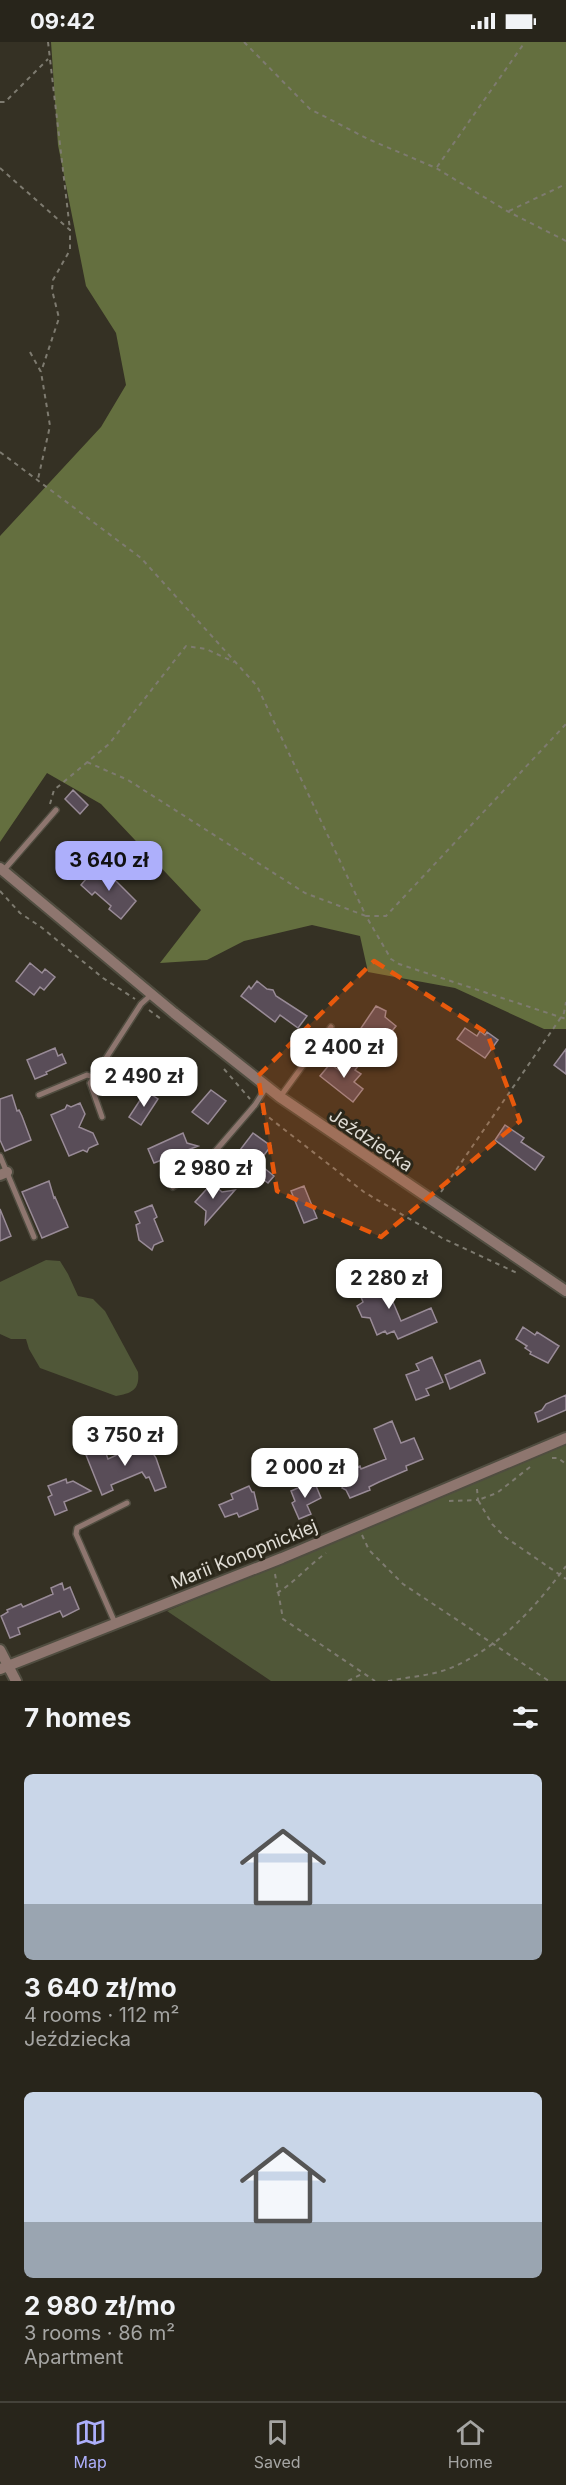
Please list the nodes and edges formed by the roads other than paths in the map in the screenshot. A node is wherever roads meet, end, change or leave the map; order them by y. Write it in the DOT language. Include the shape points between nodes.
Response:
graph roads {
  1 [pos="56,810"];
  2 [pos="1,870"];
  3 [pos="152,994"];
  4 [pos="331,1027"];
  5 [pos="93,1077"];
  6 [pos="267,1086"];
  7 [pos="39,1095"];
  8 [pos="280,1097"];
  9 [pos="102,1117"];
  10 [pos="0,1156"];
  11 [pos="3,1173"];
  12 [pos="173,1186"];
  13 [pos="34,1237"];
  14 [pos="566,1291"];
  15 [pos="566,1438"];
  16 [pos="127,1503"];
  17 [pos="116,1623"];
  18 [pos="0,1650"];
  19 [pos="4,1668"];
  20 [pos="16,1681"];
  1 -- 2 [label="lane"];
  2 -- 3 [label="street, Jeździecka"];
  3 -- 5 [label="lane" via="141,1004"];
  3 -- 6 [label="street, Jeździecka"];
  4 -- 8 [label="lane"];
  5 -- 7 [label="lane" via="87,1075"];
  5 -- 9 [label="lane" via="90,1083"];
  6 -- 8 [label="street, Jeździecka"];
  6 -- 12 [label="lane" via="199,1170"];
  8 -- 14 [label="street, Jeździecka"];
  10 -- 11 [label="lane"];
  11 -- 13 [label="lane"];
  15 -- 17 [label="street, Marii Konopnickiej" via="282,1558"];
  16 -- 17 [label="lane" via="77,1528 76,1534"];
  17 -- 19 [label="street, Marii Konopnickiej"];
  18 -- 19 [label="street"];
  19 -- 20 [label="street"];
}
